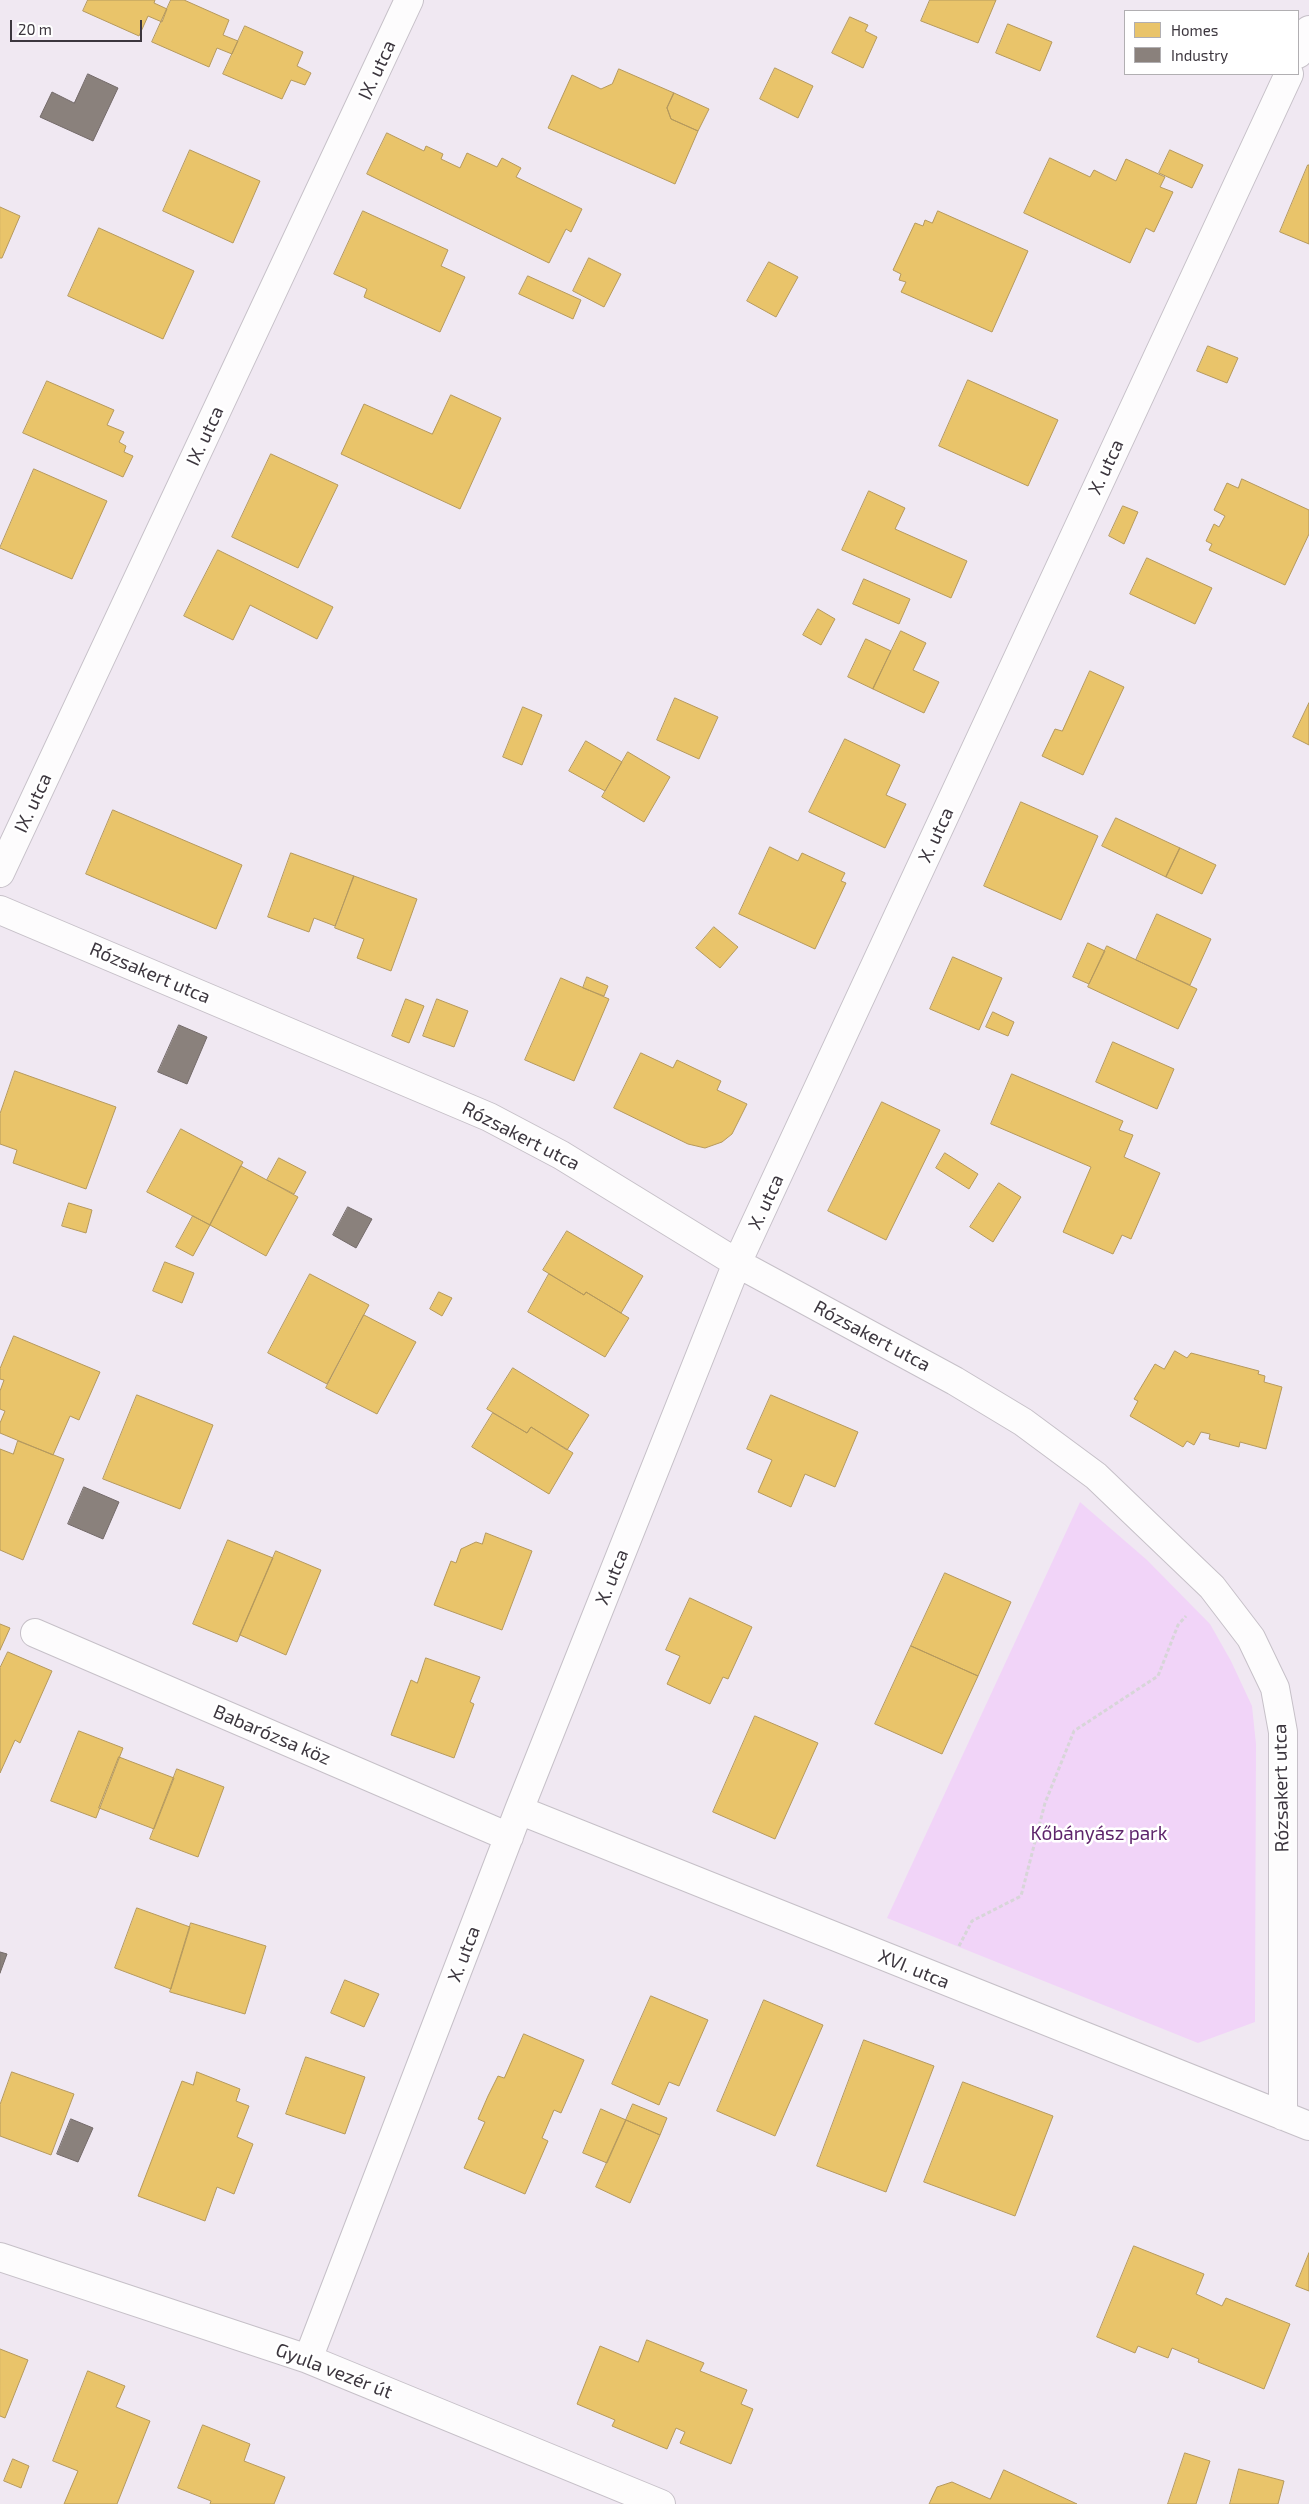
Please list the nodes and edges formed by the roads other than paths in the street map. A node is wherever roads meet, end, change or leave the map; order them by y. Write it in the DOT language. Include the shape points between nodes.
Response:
graph roads {
  1 [pos="409,0"];
  2 [pos="1309,30"];
  3 [pos="1299,52"];
  4 [pos="1289,75"];
  5 [pos="0,873"];
  6 [pos="0,910"];
  7 [pos="737,1264"];
  8 [pos="35,1633"];
  9 [pos="519,1810"];
  10 [pos="509,1837"];
  11 [pos="1283,2116"];
  12 [pos="1309,2126"];
  13 [pos="0,2257"];
  14 [pos="308,2359"];
  15 [pos="661,2504"];
  1 -- 5 [label="street, IX. utca"];
  2 -- 3 [label="street"];
  4 -- 7 [label="street, X. utca"];
  6 -- 7 [label="street, Rózsakert utca" via="489,1117 561,1155"];
  7 -- 9 [label="street, X. utca"];
  7 -- 11 [label="street, Rózsakert utca" via="955,1381 1022,1422 1096,1476 1212,1586 1251,1638 1275,1688 1283,1732"];
  8 -- 10 [label="street, Babarózsa köz"];
  9 -- 10 [label="street, X. utca"];
  9 -- 11 [label="street, XVI. utca"];
  10 -- 14 [label="street, X. utca"];
  11 -- 12 [label="street, XVI. utca"];
  13 -- 14 [label="street, Gyula vezér út"];
  14 -- 15 [label="street, Gyula vezér út"];
}
